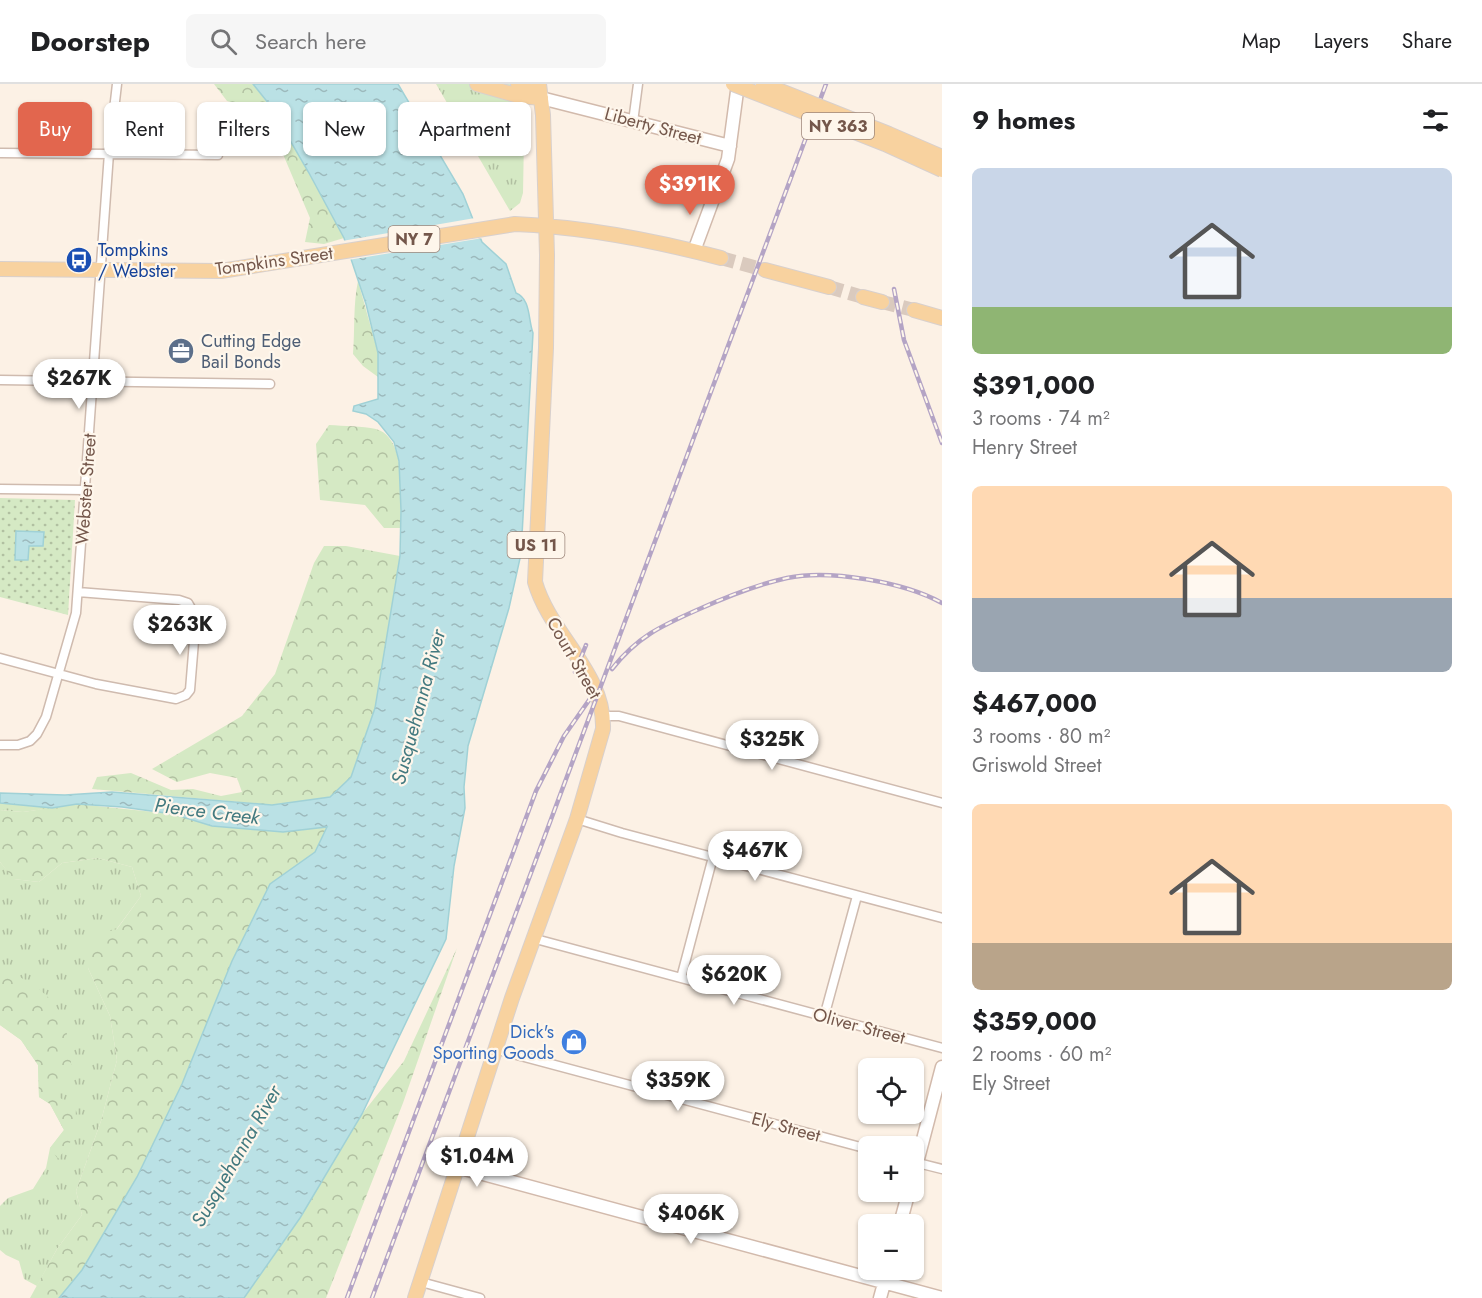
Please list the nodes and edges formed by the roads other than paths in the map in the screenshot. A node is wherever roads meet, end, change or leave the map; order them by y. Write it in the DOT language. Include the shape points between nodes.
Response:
graph roads {
  1 [pos="117,84"];
  2 [pos="477,84"];
  3 [pos="518,84"];
  4 [pos="547,84"];
  5 [pos="638,84"];
  6 [pos="733,84"];
  7 [pos="738,84"];
  8 [pos="763,84"];
  9 [pos="540,91"];
  10 [pos="115,102"];
  11 [pos="633,122"];
  12 [pos="730,146"];
  13 [pos="0,153"];
  14 [pos="104,153"];
  15 [pos="109,156"];
  16 [pos="942,158"];
  17 [pos="942,170"];
  18 [pos="546,226"];
  19 [pos="694,251"];
  20 [pos="721,258"];
  21 [pos="0,269"];
  22 [pos="102,270"];
  23 [pos="765,270"];
  24 [pos="830,287"];
  25 [pos="863,297"];
  26 [pos="882,302"];
  27 [pos="914,310"];
  28 [pos="942,318"];
  29 [pos="0,380"];
  30 [pos="94,382"];
  31 [pos="270,384"];
  32 [pos="0,489"];
  33 [pos="86,490"];
  34 [pos="78,592"];
  35 [pos="0,658"];
  36 [pos="58,674"];
  37 [pos="604,716"];
  38 [pos="0,745"];
  39 [pos="942,803"];
  40 [pos="577,819"];
  41 [pos="713,857"];
  42 [pos="857,896"];
  43 [pos="942,918"];
  44 [pos="532,939"];
  45 [pos="681,978"];
  46 [pos="824,1017"];
  47 [pos="942,1048"];
  48 [pos="495,1049"];
  49 [pos="942,1067"];
  50 [pos="923,1136"];
  51 [pos="858,1146"];
  52 [pos="457,1167"];
  53 [pos="924,1167"];
  54 [pos="942,1169"];
  55 [pos="421,1282"];
  56 [pos="885,1282"];
  57 [pos="416,1298"];
  58 [pos="480,1298"];
  59 [pos="880,1298"];
  60 [pos="942,1298"];
  1 -- 10 [label="street, Webster Street"];
  2 -- 9 [label="main road" via="519,96"];
  3 -- 9 [label="main road"];
  4 -- 9 [label="main road, Court Street / US 11"];
  5 -- 11 [label="street"];
  6 -- 17 [label="main road, NY 363, bridge"];
  7 -- 12 [label="street"];
  8 -- 16 [label="main road, NY 363, bridge"];
  9 -- 11 [label="street, Liberty Street"];
  9 -- 18 [label="main road, Court Street / US 11"];
  11 -- 12 [label="street, Liberty Street"];
  12 -- 19 [label="street"];
  13 -- 14 [label="street"];
  15 -- 22 [label="street, Webster Street"];
  18 -- 19 [label="main road, NY 7" via="648,239"];
  18 -- 22 [label="main road, Tompkins Street / NY 7" via="498,225 221,271"];
  18 -- 37 [label="main road, Court Street / US 11" via="546,348 535,582 545,608 593,683"];
  19 -- 20 [label="main road, NY 7"];
  21 -- 22 [label="main road, Tompkins Street / NY 7"];
  22 -- 30 [label="street, Webster Street"];
  23 -- 24 [label="main road"];
  25 -- 26 [label="main road"];
  27 -- 28 [label="main road"];
  29 -- 30 [label="street"];
  30 -- 31 [label="street"];
  30 -- 33 [label="street, Webster Street"];
  32 -- 33 [label="street"];
  33 -- 34 [label="street, Webster Street"];
  34 -- 36 [label="street, Webster Street"];
  34 -- 36 [label="street" via="188,603 196,617 190,690 176,699 162,698"];
  35 -- 36 [label="street"];
  36 -- 38 [label="street, Webster Street" via="37,734 18,745"];
  37 -- 39 [label="street" via="620,716"];
  37 -- 40 [label="main road, Court Street / US 11" via="602,738"];
  40 -- 41 [label="street"];
  40 -- 44 [label="main road, Court Street / US 11"];
  41 -- 42 [label="street"];
  41 -- 45 [label="street"];
  42 -- 43 [label="street"];
  42 -- 46 [label="street"];
  44 -- 45 [label="street, Oliver Street"];
  44 -- 48 [label="main road, Court Street / US 11"];
  45 -- 46 [label="street, Oliver Street"];
  46 -- 47 [label="street, Oliver Street"];
  48 -- 51 [label="street, Ely Street"];
  48 -- 52 [label="main road, Court Street / US 11"];
  49 -- 50 [label="street"];
  52 -- 55 [label="main road, Court Street / US 11"];
  52 -- 56 [label="street"];
  53 -- 54 [label="street"];
  55 -- 57 [label="main road, Court Street / US 11"];
  55 -- 58 [label="street"];
  56 -- 59 [label="street"];
  56 -- 60 [label="street"];
}
